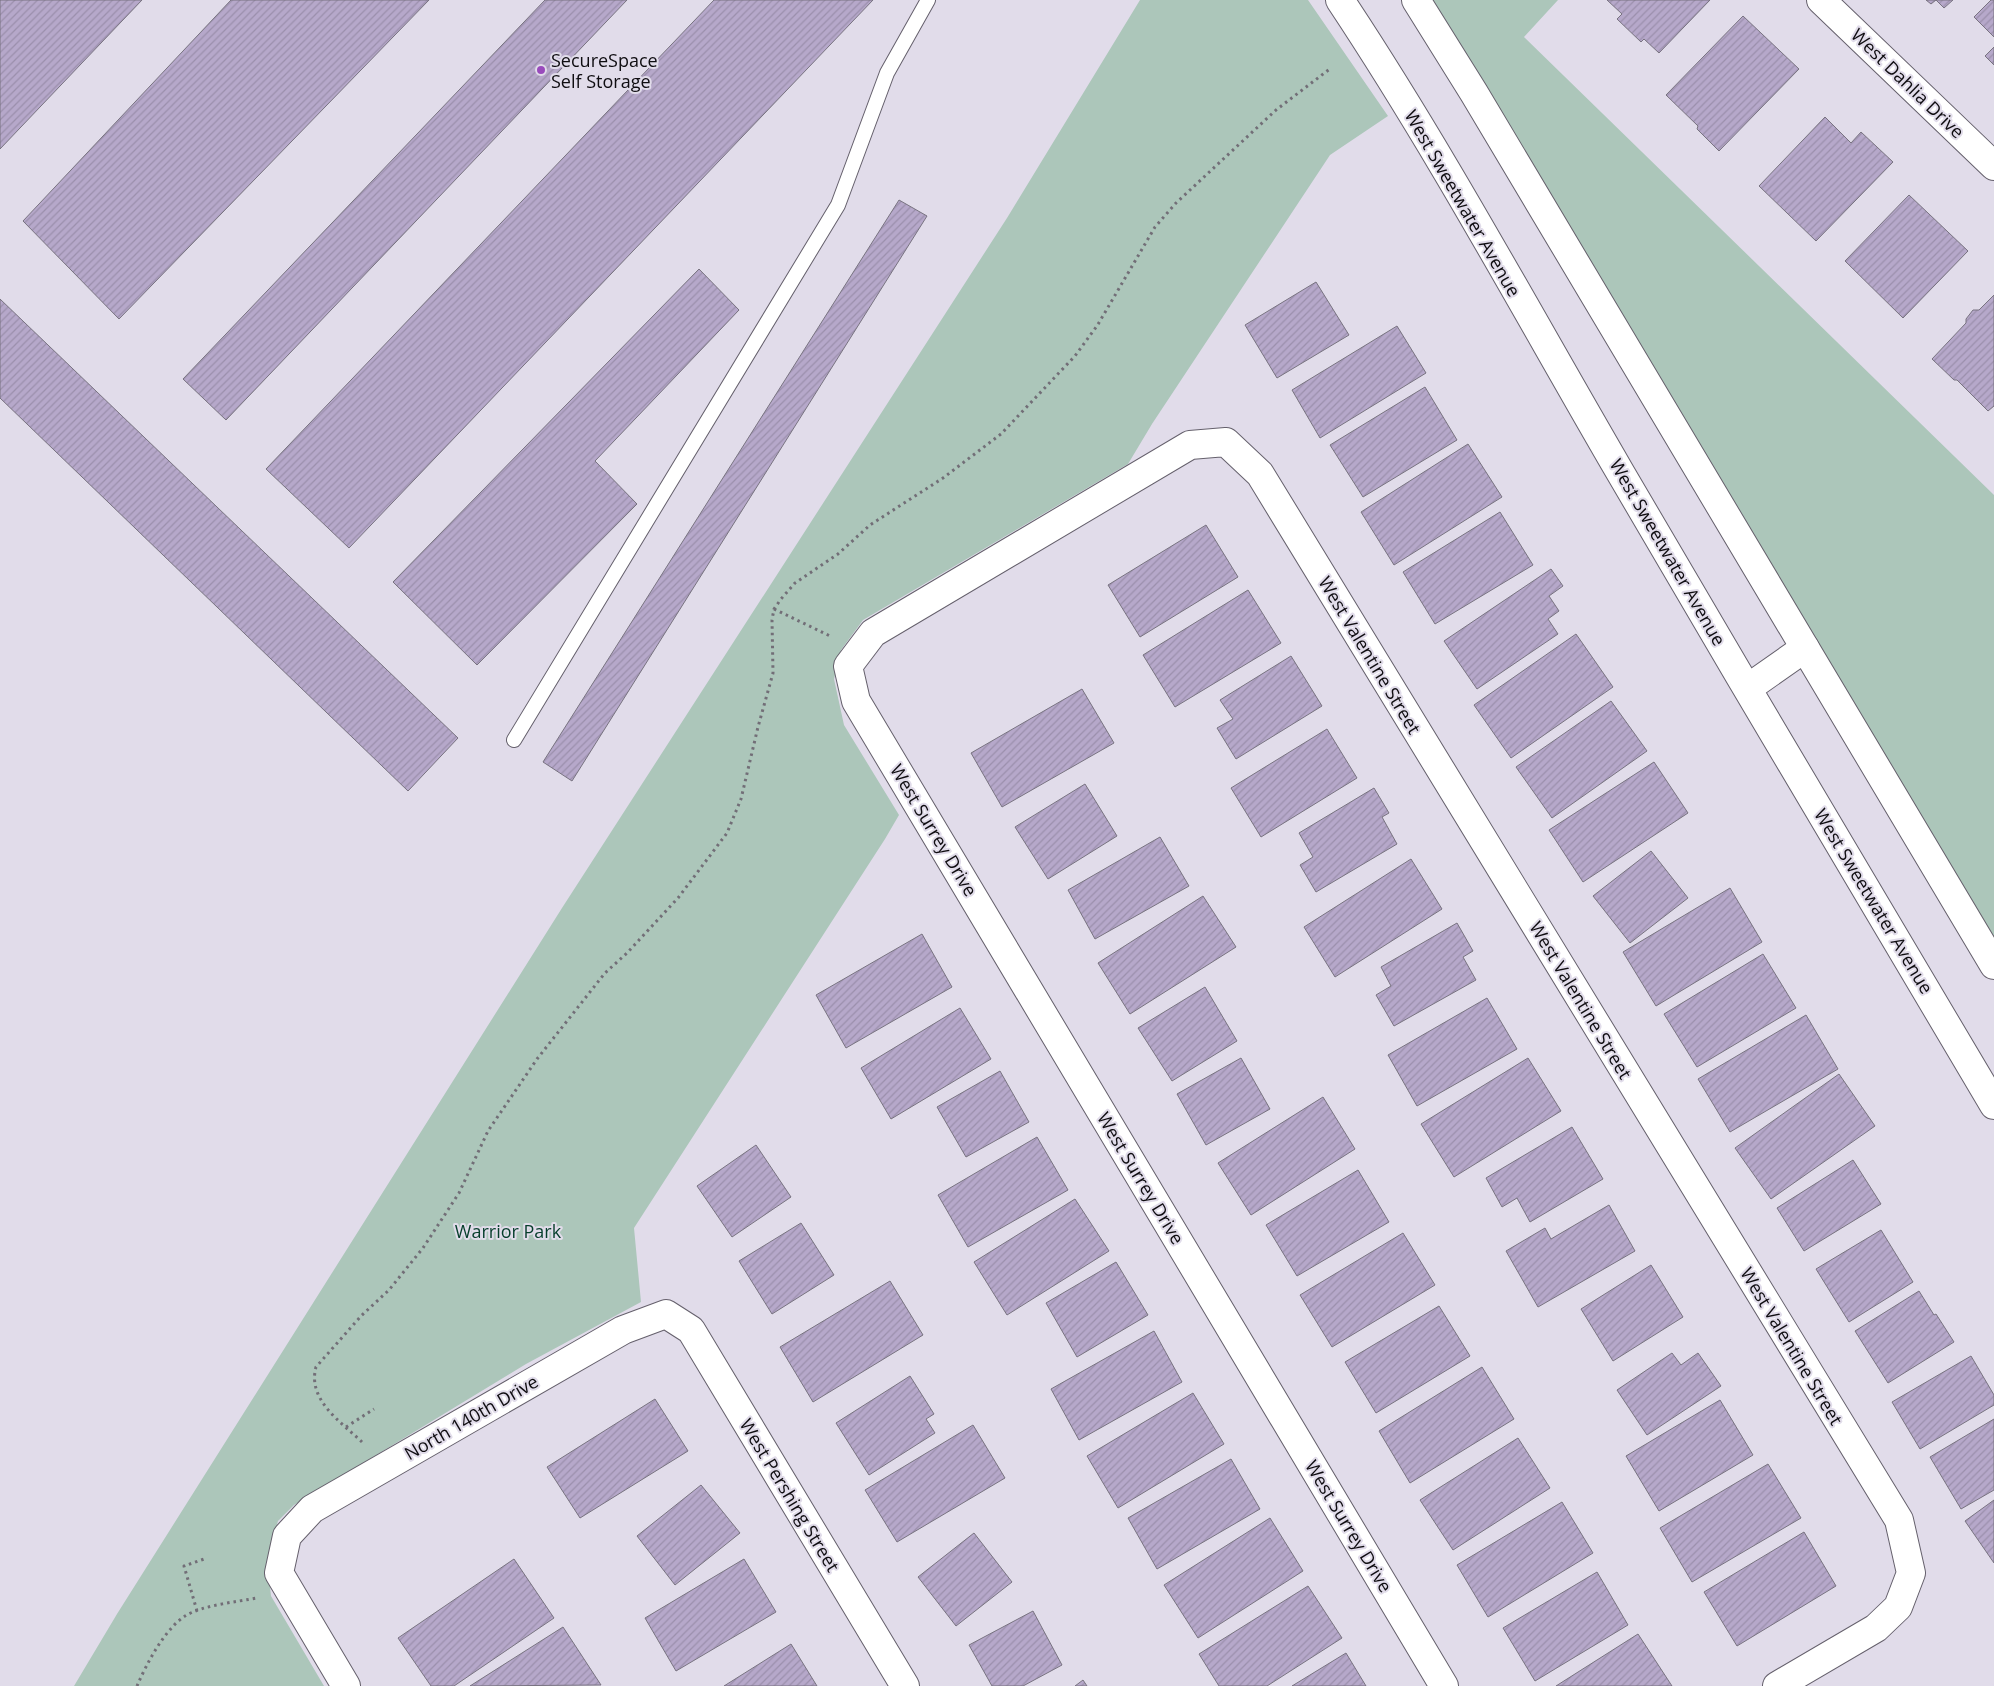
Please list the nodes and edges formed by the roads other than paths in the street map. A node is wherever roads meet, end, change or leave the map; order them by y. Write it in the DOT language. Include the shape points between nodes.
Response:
graph roads {
  1 [pos="928,0"];
  2 [pos="1340,0"];
  3 [pos="1416,0"];
  4 [pos="1821,0"];
  5 [pos="1994,166"];
  6 [pos="1805,648"];
  7 [pos="848,666"];
  8 [pos="1748,688"];
  9 [pos="514,740"];
  10 [pos="1994,965"];
  11 [pos="1994,1105"];
  12 [pos="666,1314"];
  13 [pos="346,1686"];
  14 [pos="905,1686"];
  15 [pos="1444,1686"];
  16 [pos="1777,1686"];
  1 -- 9 [label="lane" via="887,73 838,205"];
  2 -- 8 [label="street, West Sweetwater Avenue" via="1440,160"];
  3 -- 6 [label="street" via="1480,101"];
  4 -- 5 [label="street, West Dahlia Drive"];
  6 -- 8 [label="street"];
  6 -- 10 [label="street"];
  7 -- 15 [label="street, West Surrey Drive" via="856,701"];
  7 -- 16 [label="street, West Valentine Street" via="873,633 1190,444 1226,442 1260,474 1899,1520 1911,1573 1898,1607 1876,1628"];
  8 -- 11 [label="street, West Sweetwater Avenue"];
  12 -- 13 [label="street, North 140th Drive" via="623,1330 312,1509 287,1536 279,1573"];
  12 -- 14 [label="street, West Pershing Street" via="691,1330"];
}
